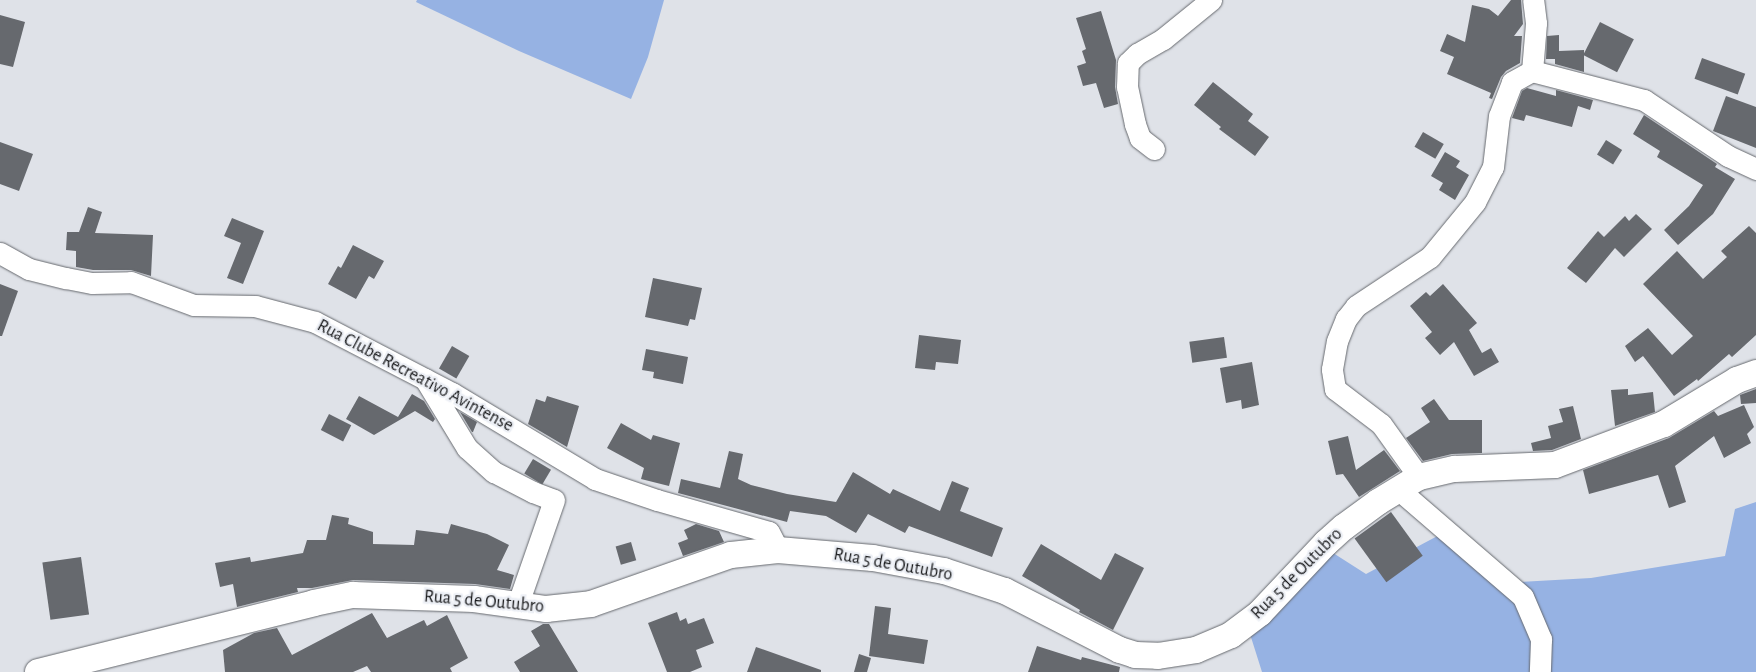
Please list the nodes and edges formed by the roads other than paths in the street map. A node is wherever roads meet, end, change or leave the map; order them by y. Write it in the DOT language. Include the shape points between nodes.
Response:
graph roads {
  1 [pos="1533,0"];
  2 [pos="1207,1"];
  3 [pos="1532,71"];
  4 [pos="1154,149"];
  5 [pos="1756,169"];
  6 [pos="0,254"];
  7 [pos="1756,373"];
  8 [pos="425,379"];
  9 [pos="1408,483"];
  10 [pos="778,550"];
  11 [pos="517,606"];
  12 [pos="1142,664"];
  13 [pos="38,672"];
  14 [pos="1540,672"];
  1 -- 3 [label="street" via="1536,23"];
  2 -- 4 [label="street" via="1128,63 1127,87 1135,124 1140,138"];
  3 -- 5 [label="street" via="1644,100 1728,156"];
  3 -- 9 [label="street" via="1512,82 1499,116 1493,167 1475,202 1430,257 1356,306 1346,319 1337,341 1332,369 1335,389 1381,424"];
  6 -- 8 [label="street, Rua Clube Recreativo Avintense" via="29,269 66,278 92,283 131,282 194,305 255,306 315,322"];
  7 -- 9 [label="street, Rua 5 de Outubro" via="1737,380 1664,424 1555,465 1456,469"];
  8 -- 10 [label="street, Rua Clube Recreativo Avintense" via="595,479 769,532"];
  8 -- 11 [label="street" via="467,448 494,472 554,500"];
  9 -- 12 [label="street, Rua 5 de Outubro" via="1344,527 1260,613 1231,635 1196,650"];
  9 -- 14 [label="street" via="1523,597 1541,639"];
  10 -- 11 [label="street, Rua 5 de Outubro" via="731,555 591,604 546,609"];
  10 -- 12 [label="street, Rua 5 de Outubro" via="873,558 944,571 1005,591"];
  11 -- 13 [label="street, Rua 5 de Outubro" via="474,599 353,595"];
}
